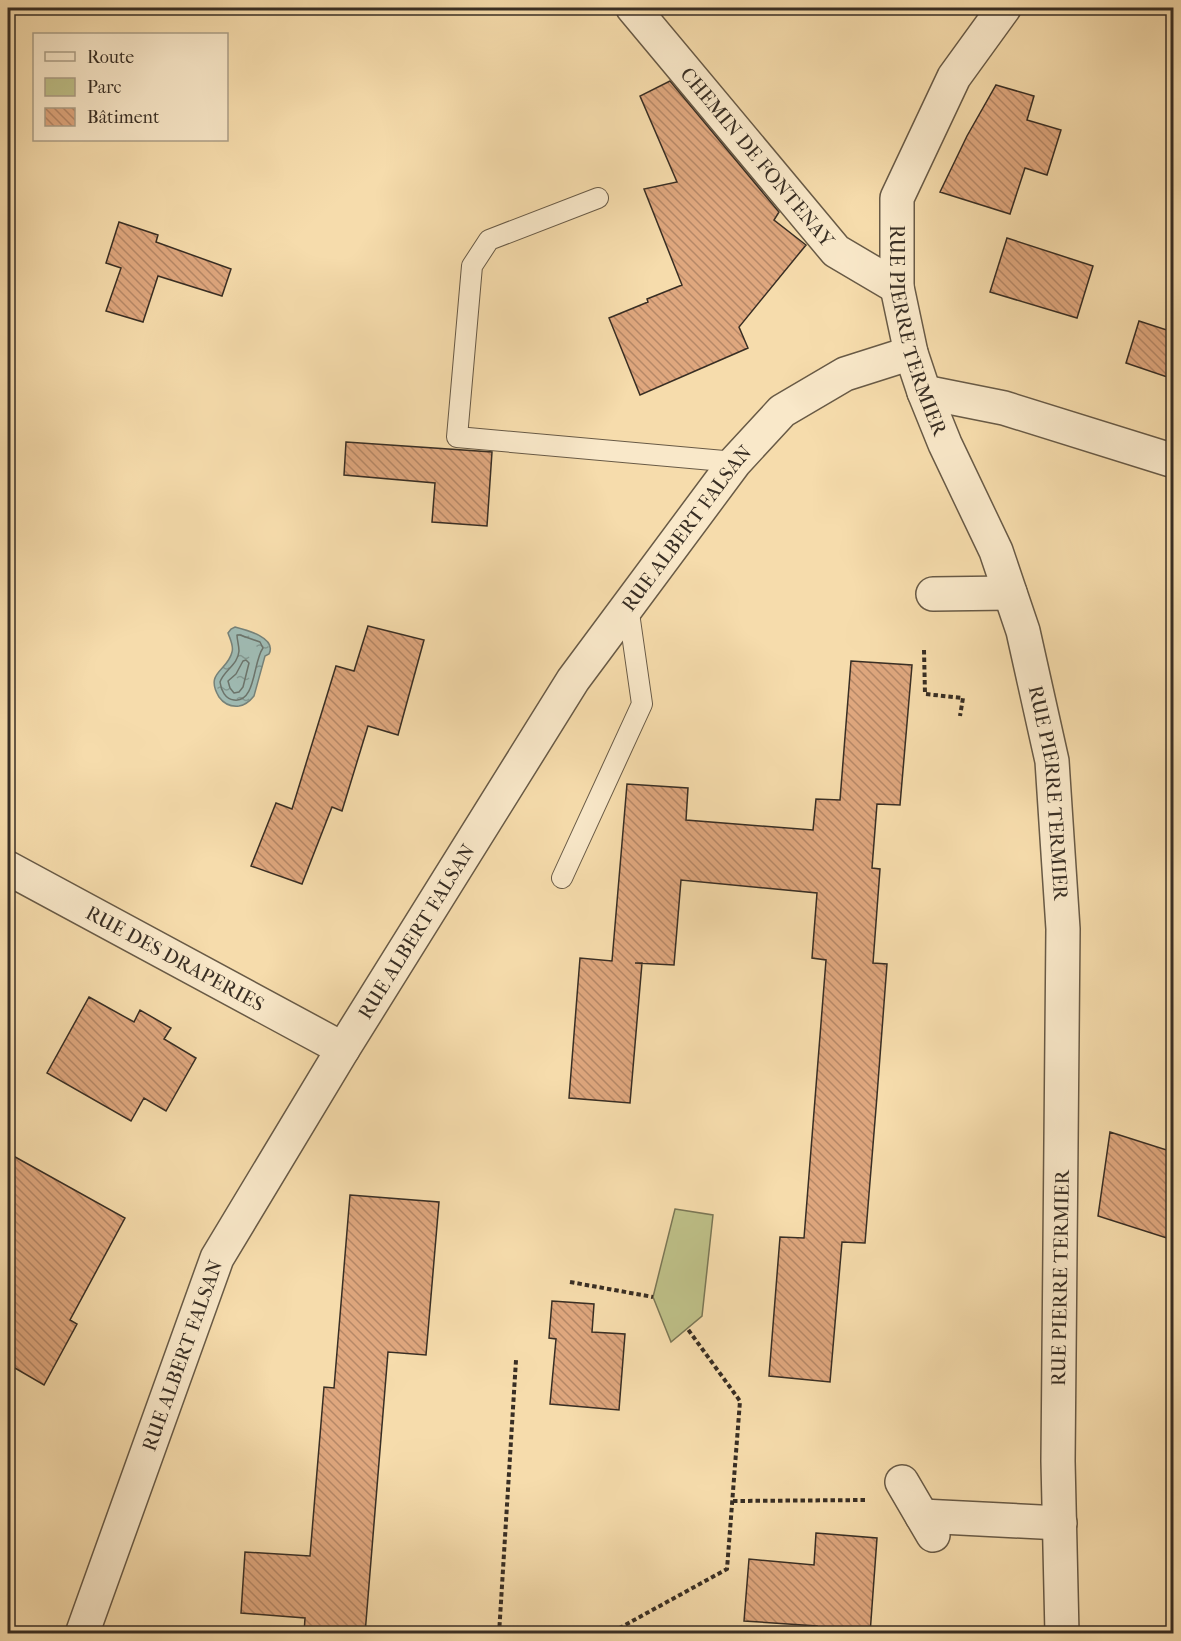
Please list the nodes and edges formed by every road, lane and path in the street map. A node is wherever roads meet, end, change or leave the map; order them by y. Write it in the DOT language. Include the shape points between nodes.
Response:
graph roads {
  1 [pos="633,8"];
  2 [pos="1004,8"];
  3 [pos="598,198"];
  4 [pos="897,287"];
  5 [pos="911,353"];
  6 [pos="924,392"];
  7 [pos="1173,461"];
  8 [pos="735,462"];
  9 [pos="1010,593"];
  10 [pos="933,594"];
  11 [pos="628,606"];
  12 [pos="924,650"];
  13 [pos="960,717"];
  14 [pos="8,868"];
  15 [pos="562,878"];
  16 [pos="343,1049"];
  17 [pos="570,1282"];
  18 [pos="653,1297"];
  19 [pos="687,1329"];
  20 [pos="516,1360"];
  21 [pos="733,1501"];
  22 [pos="918,1509"];
  23 [pos="1060,1523"];
  24 [pos="82,1634"];
  25 [pos="499,1634"];
  26 [pos="616,1634"];
  27 [pos="1062,1634"];
  1 -- 4 [label="street, CHEMIN DE FONTENAY" via="836,251"];
  2 -- 4 [label="street, RUE PIERRE TERMIER" via="954,77 897,198"];
  3 -- 8 [label="lane" via="489,240 472,266 457,436"];
  4 -- 5 [label="street, RUE PIERRE TERMIER"];
  5 -- 6 [label="street, RUE PIERRE TERMIER"];
  5 -- 8 [label="street, RUE ALBERT FALSAN" via="845,374 782,411"];
  6 -- 7 [label="street" via="1004,408"];
  6 -- 9 [label="street, RUE PIERRE TERMIER" via="996,551"];
  8 -- 11 [label="street, RUE ALBERT FALSAN"];
  9 -- 10 [label="street"];
  9 -- 23 [label="street, RUE PIERRE TERMIER" via="1023,631 1052,761 1062,918"];
  11 -- 15 [label="lane" via="642,704"];
  11 -- 16 [label="street, RUE ALBERT FALSAN" via="573,680"];
  12 -- 13 [label="path" via="925,694 963,698"];
  14 -- 16 [label="street, RUE DES DRAPERIES"];
  16 -- 24 [label="street, RUE ALBERT FALSAN" via="217,1258"];
  17 -- 18 [label="path"];
  19 -- 21 [label="path" via="740,1401"];
  20 -- 25 [label="path"];
  21 -- 22 [label="path"];
  21 -- 26 [label="path" via="727,1569 616,1630"];
  22 -- 23 [label="street"];
  23 -- 27 [label="street, RUE PIERRE TERMIER"];
}
